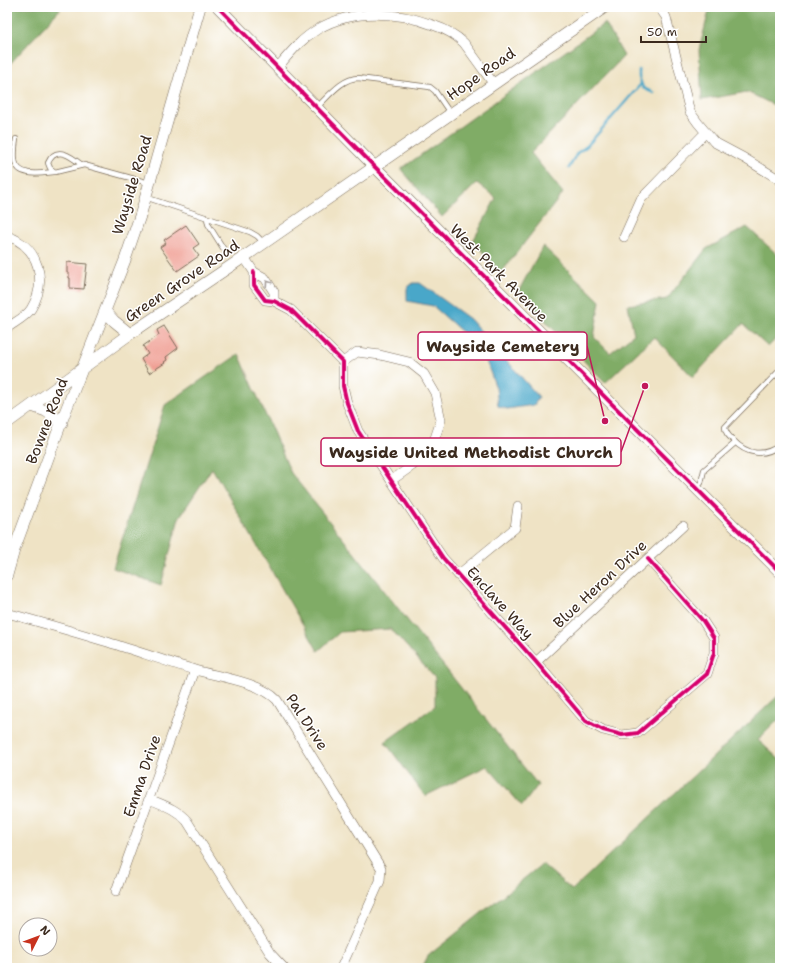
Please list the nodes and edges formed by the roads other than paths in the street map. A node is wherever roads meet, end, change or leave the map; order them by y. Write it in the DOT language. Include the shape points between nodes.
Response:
graph roads {
  1 [pos="200,7"];
  2 [pos="218,7"];
  3 [pos="605,7"];
  4 [pos="659,7"];
  5 [pos="278,67"];
  6 [pos="493,83"];
  7 [pos="316,108"];
  8 [pos="450,114"];
  9 [pos="706,132"];
  10 [pos="16,139"];
  11 [pos="84,165"];
  12 [pos="375,167"];
  13 [pos="54,172"];
  14 [pos="780,180"];
  15 [pos="149,183"];
  16 [pos="145,197"];
  17 [pos="207,218"];
  18 [pos="7,236"];
  19 [pos="624,236"];
  20 [pos="264,243"];
  21 [pos="223,248"];
  22 [pos="244,257"];
  23 [pos="254,272"];
  24 [pos="274,301"];
  25 [pos="105,311"];
  26 [pos="7,328"];
  27 [pos="130,334"];
  28 [pos="343,362"];
  29 [pos="83,368"];
  30 [pos="780,370"];
  31 [pos="32,406"];
  32 [pos="62,423"];
  33 [pos="7,424"];
  34 [pos="735,442"];
  35 [pos="780,445"];
  36 [pos="392,480"];
  37 [pos="696,488"];
  38 [pos="518,506"];
  39 [pos="683,526"];
  40 [pos="648,559"];
  41 [pos="779,569"];
  42 [pos="7,574"];
  43 [pos="458,575"];
  44 [pos="7,613"];
  45 [pos="536,662"];
  46 [pos="194,670"];
  47 [pos="149,799"];
  48 [pos="116,891"];
  49 [pos="284,968"];
  50 [pos="341,968"];
  1 -- 15 [label="street, Wayside Road"];
  2 -- 5 [label="street, West Park Avenue"];
  3 -- 6 [label="street, Hope Road"];
  4 -- 9 [label="street" via="666,17 690,112"];
  5 -- 6 [label="street" via="302,40 327,24 358,16 401,15 449,31 459,37"];
  5 -- 7 [label="street, West Park Avenue"];
  6 -- 8 [label="street, Hope Road"];
  7 -- 8 [label="lane" via="345,81 358,78 430,87"];
  7 -- 12 [label="street, West Park Avenue"];
  8 -- 12 [label="street, Hope Road"];
  9 -- 14 [label="street" via="714,142"];
  9 -- 19 [label="street" via="641,199"];
  10 -- 13 [label="lane" via="16,162 22,171"];
  11 -- 13 [label="lane"];
  11 -- 13 [label="lane" via="70,155 60,153 54,155 48,163"];
  11 -- 15 [label="lane"];
  12 -- 20 [label="street, Green Grove Road"];
  12 -- 37 [label="street, West Park Avenue"];
  15 -- 16 [label="street, Wayside Road"];
  16 -- 17 [label="lane"];
  16 -- 25 [label="street, Wayside Road"];
  17 -- 20 [label="lane" via="250,232"];
  17 -- 21 [label="lane"];
  18 -- 26 [label="street" via="31,252 38,264 40,277 39,289 30,310"];
  20 -- 22 [label="street, Green Grove Road"];
  22 -- 23 [label="street"];
  22 -- 27 [label="street, Green Grove Road"];
  24 -- 23 [label="street, one-way" via="274,292 265,278"];
  23 -- 24 [label="street" via="254,285 265,300"];
  24 -- 28 [label="street" via="290,310"];
  25 -- 27 [label="street"];
  25 -- 29 [label="street, Wayside Road"];
  27 -- 29 [label="street, Green Grove Road"];
  28 -- 36 [label="street, Enclave Way" via="344,391 358,431"];
  28 -- 36 [label="street" via="357,352 409,362 424,374 435,393 440,420 433,444 412,466"];
  29 -- 31 [label="street, Green Grove Road"];
  29 -- 32 [label="street, Bowne Road"];
  30 -- 34 [label="lane" via="727,424 725,431"];
  31 -- 32 [label="street" via="46,411"];
  31 -- 33 [label="street, Green Grove Road"];
  32 -- 42 [label="street, Bowne Road"];
  34 -- 35 [label="lane" via="744,450 761,453 772,451"];
  34 -- 37 [label="lane" via="704,470 702,483"];
  36 -- 43 [label="street, Enclave Way" via="443,558"];
  37 -- 41 [label="street, West Park Avenue"];
  38 -- 43 [label="street" via="515,528"];
  39 -- 40 [label="street, Blue Heron Drive"];
  40 -- 45 [label="street, Blue Heron Drive"];
  40 -- 45 [label="street, Enclave Way" via="703,621 714,638 714,653 707,674 638,733 622,735 603,730 586,721"];
  43 -- 45 [label="street, Enclave Way"];
  44 -- 46 [label="street, Pal Drive"];
  46 -- 47 [label="street, Emma Drive"];
  46 -- 50 [label="street, Pal Drive" via="261,689 277,700 380,863 380,881"];
  47 -- 48 [label="street, Emma Drive"];
  47 -- 49 [label="street" via="170,807 187,821 270,953"];
}
